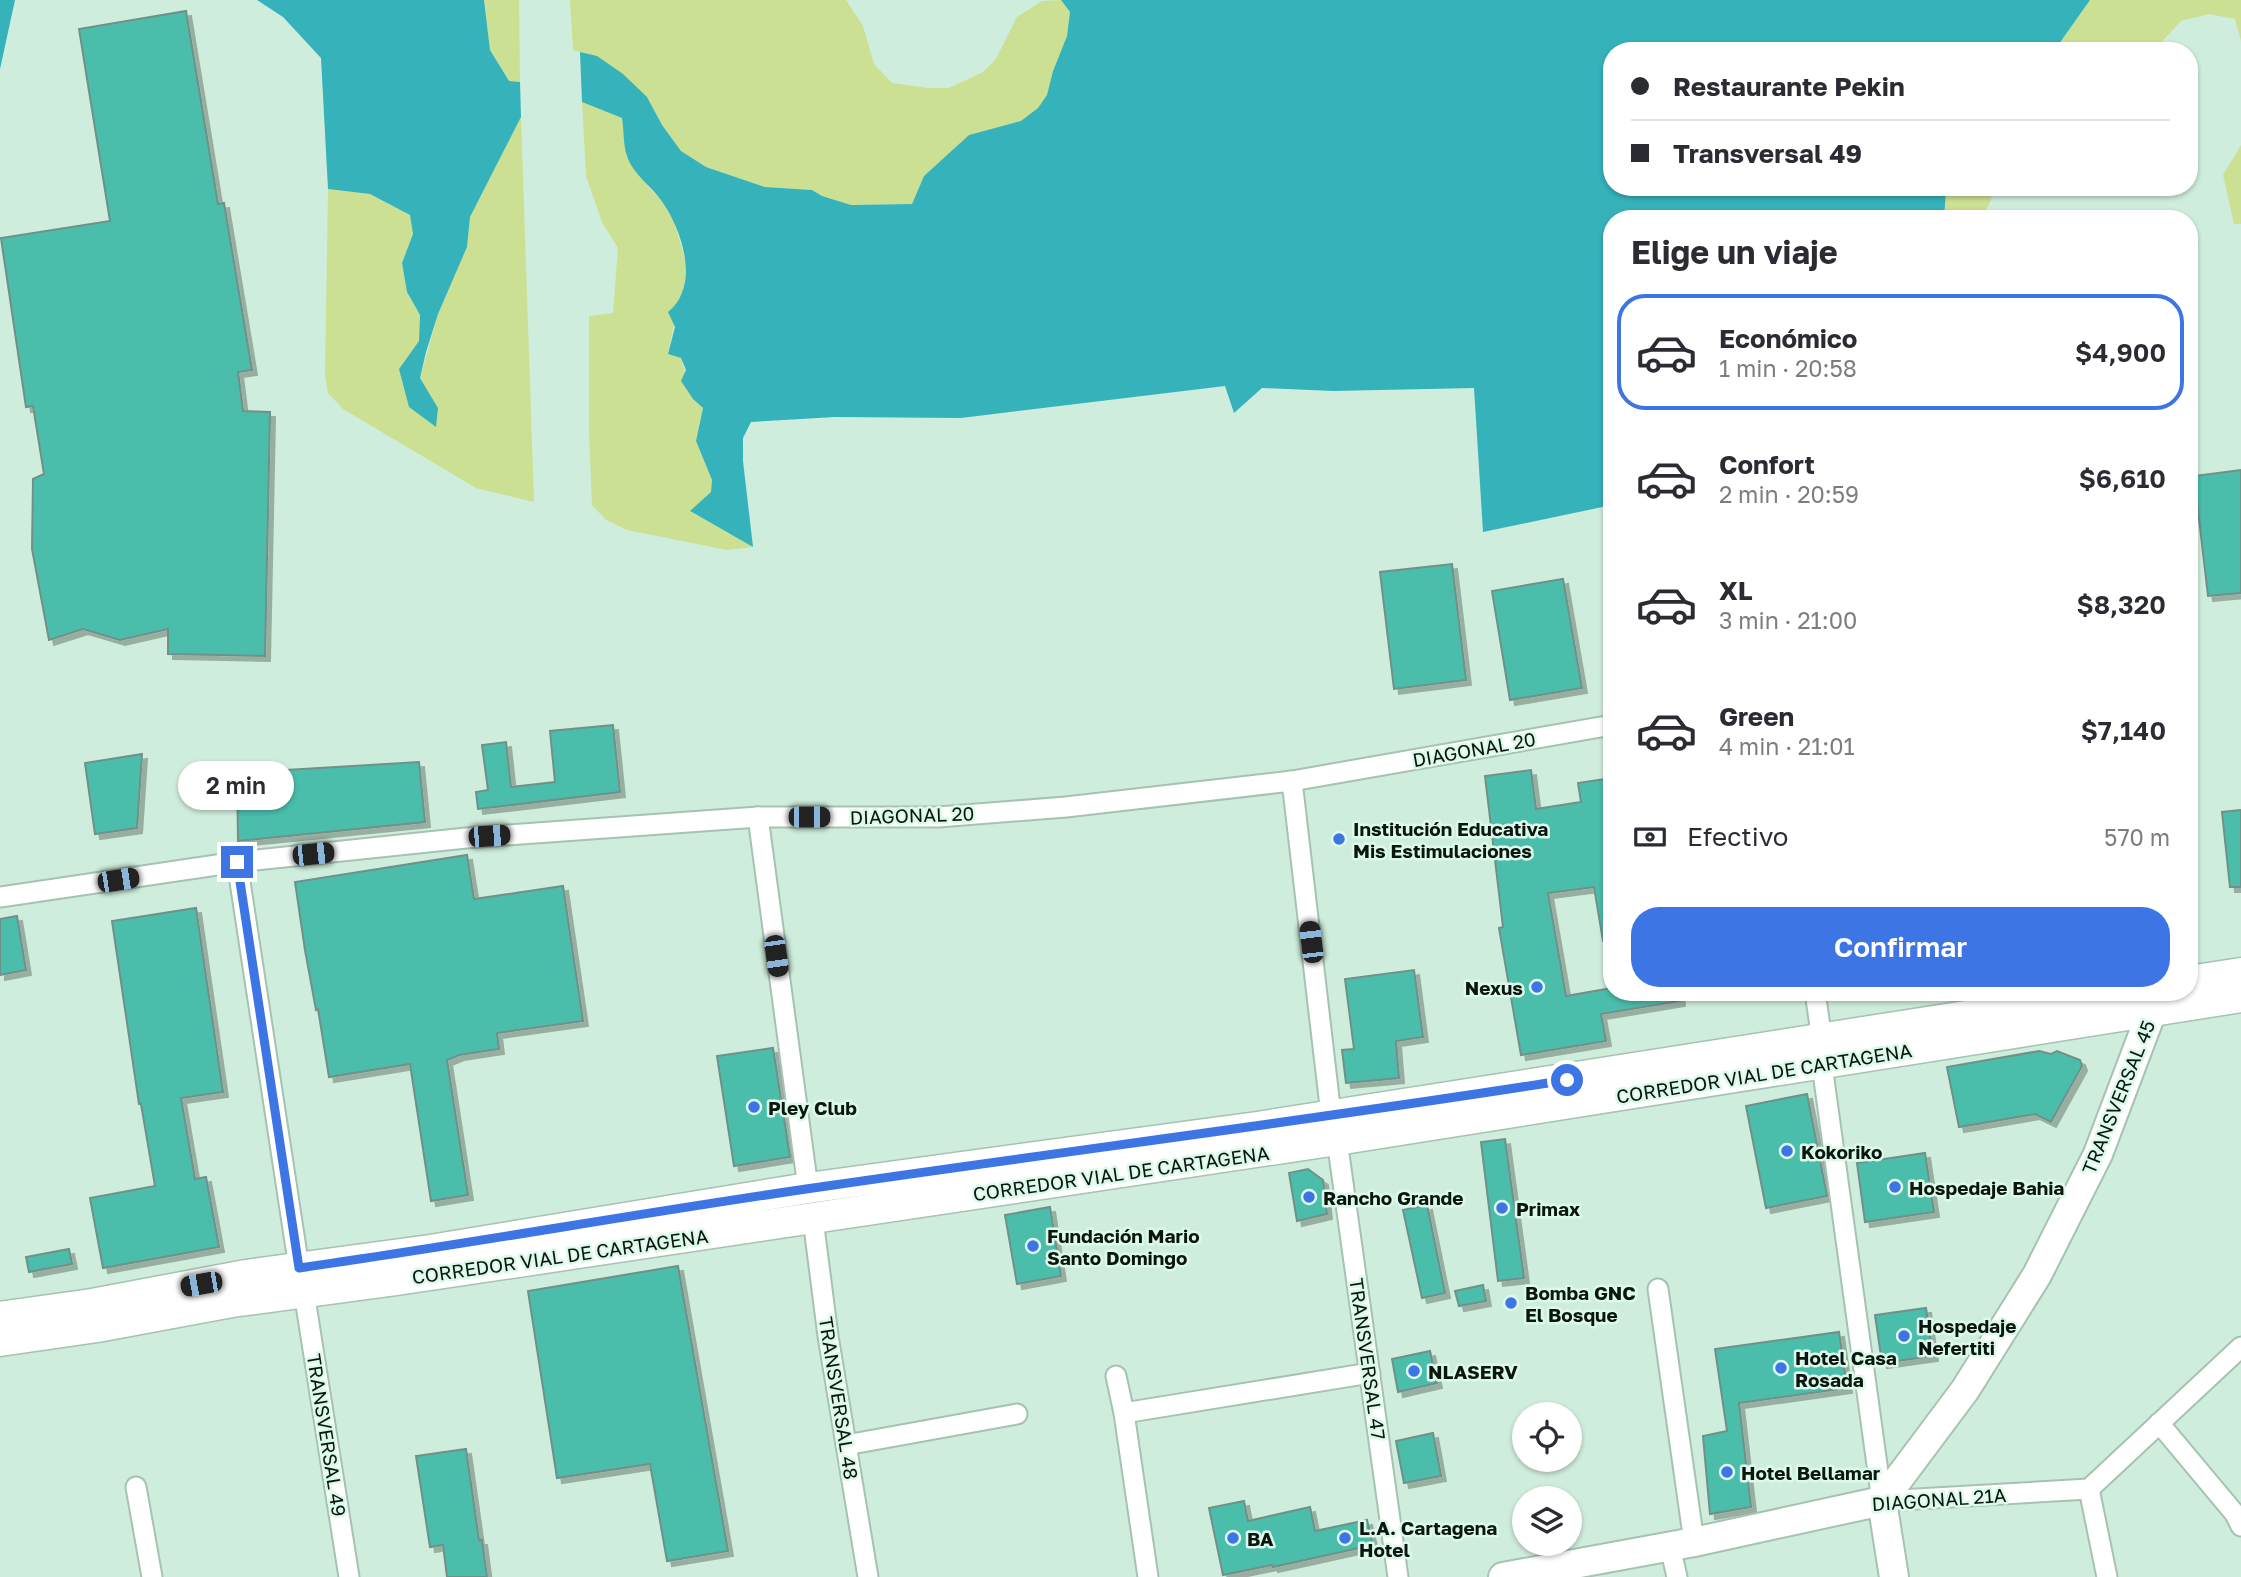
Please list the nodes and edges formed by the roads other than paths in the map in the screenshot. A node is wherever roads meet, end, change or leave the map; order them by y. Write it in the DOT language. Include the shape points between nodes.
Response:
graph roads {
  1 [pos="1603,726"];
  2 [pos="1292,781"];
  3 [pos="758,817"];
  4 [pos="237,862"];
  5 [pos="0,897"];
  6 [pos="2241,973"];
  7 [pos="2198,980"];
  8 [pos="2241,997"];
  9 [pos="1816,1001"];
  10 [pos="2074,1001"];
  11 [pos="2152,1011"];
  12 [pos="1822,1052"];
  13 [pos="1334,1128"];
  14 [pos="808,1188"];
  15 [pos="813,1219"];
  16 [pos="301,1280"];
  17 [pos="1658,1289"];
  18 [pos="0,1317"];
  19 [pos="0,1341"];
  20 [pos="2241,1347"];
  21 [pos="1370,1373"];
  22 [pos="1116,1376"];
  23 [pos="1017,1413"];
  24 [pos="1124,1413"];
  25 [pos="2159,1423"];
  26 [pos="846,1445"];
  27 [pos="136,1487"];
  28 [pos="2089,1489"];
  29 [pos="1882,1501"];
  30 [pos="2241,1526"];
  31 [pos="1682,1544"];
  32 [pos="1521,1576"];
  33 [pos="152,1577"];
  34 [pos="349,1577"];
  35 [pos="868,1577"];
  36 [pos="1148,1577"];
  37 [pos="1398,1577"];
  38 [pos="1677,1577"];
  39 [pos="1894,1577"];
  40 [pos="2107,1577"];
  1 -- 2 [label="street, DIAGONAL 20"];
  2 -- 3 [label="street, DIAGONAL 20" via="939,817"];
  2 -- 13 [label="street, TRANSVERSAL 47"];
  3 -- 4 [label="street, DIAGONAL 20" via="466,838"];
  3 -- 14 [label="street"];
  4 -- 5 [label="street, DIAGONAL 20"];
  4 -- 16 [label="street, TRANSVERSAL 49"];
  6 -- 7 [label="main road"];
  8 -- 11 [label="main road, CORREDOR VIAL DE CARTAGENA"];
  9 -- 12 [label="street"];
  10 -- 12 [label="main road, CORREDOR VIAL DE CARTAGENA"];
  11 -- 12 [label="main road, CORREDOR VIAL DE CARTAGENA"];
  11 -- 29 [label="street, TRANSVERSAL 45" via="2098,1154 2037,1275 1965,1390"];
  12 -- 13 [label="main road, CORREDOR VIAL DE CARTAGENA"];
  12 -- 29 [label="street"];
  13 -- 14 [label="main road, CORREDOR VIAL DE CARTAGENA"];
  13 -- 15 [label="main road, CORREDOR VIAL DE CARTAGENA"];
  13 -- 21 [label="street, TRANSVERSAL 47"];
  14 -- 16 [label="main road, CORREDOR VIAL DE CARTAGENA" via="430,1250"];
  15 -- 16 [label="main road, CORREDOR VIAL DE CARTAGENA" via="397,1280"];
  15 -- 26 [label="street, TRANSVERSAL 48"];
  16 -- 18 [label="main road, CORREDOR VIAL DE CARTAGENA"];
  16 -- 19 [label="main road, CORREDOR VIAL DE CARTAGENA" via="232,1302"];
  16 -- 34 [label="street, TRANSVERSAL 49"];
  17 -- 31 [label="street"];
  20 -- 25 [label="street"];
  21 -- 24 [label="street"];
  21 -- 37 [label="street, TRANSVERSAL 47"];
  22 -- 24 [label="street"];
  23 -- 26 [label="street"];
  24 -- 36 [label="street"];
  25 -- 28 [label="street"];
  25 -- 30 [label="street"];
  26 -- 35 [label="street, TRANSVERSAL 48"];
  27 -- 33 [label="street"];
  28 -- 29 [label="street, DIAGONAL 21A"];
  28 -- 40 [label="street"];
  29 -- 31 [label="street, DIAGONAL 21A"];
  29 -- 39 [label="street"];
  31 -- 32 [label="street, DIAGONAL 21A"];
  31 -- 38 [label="street"];
}
